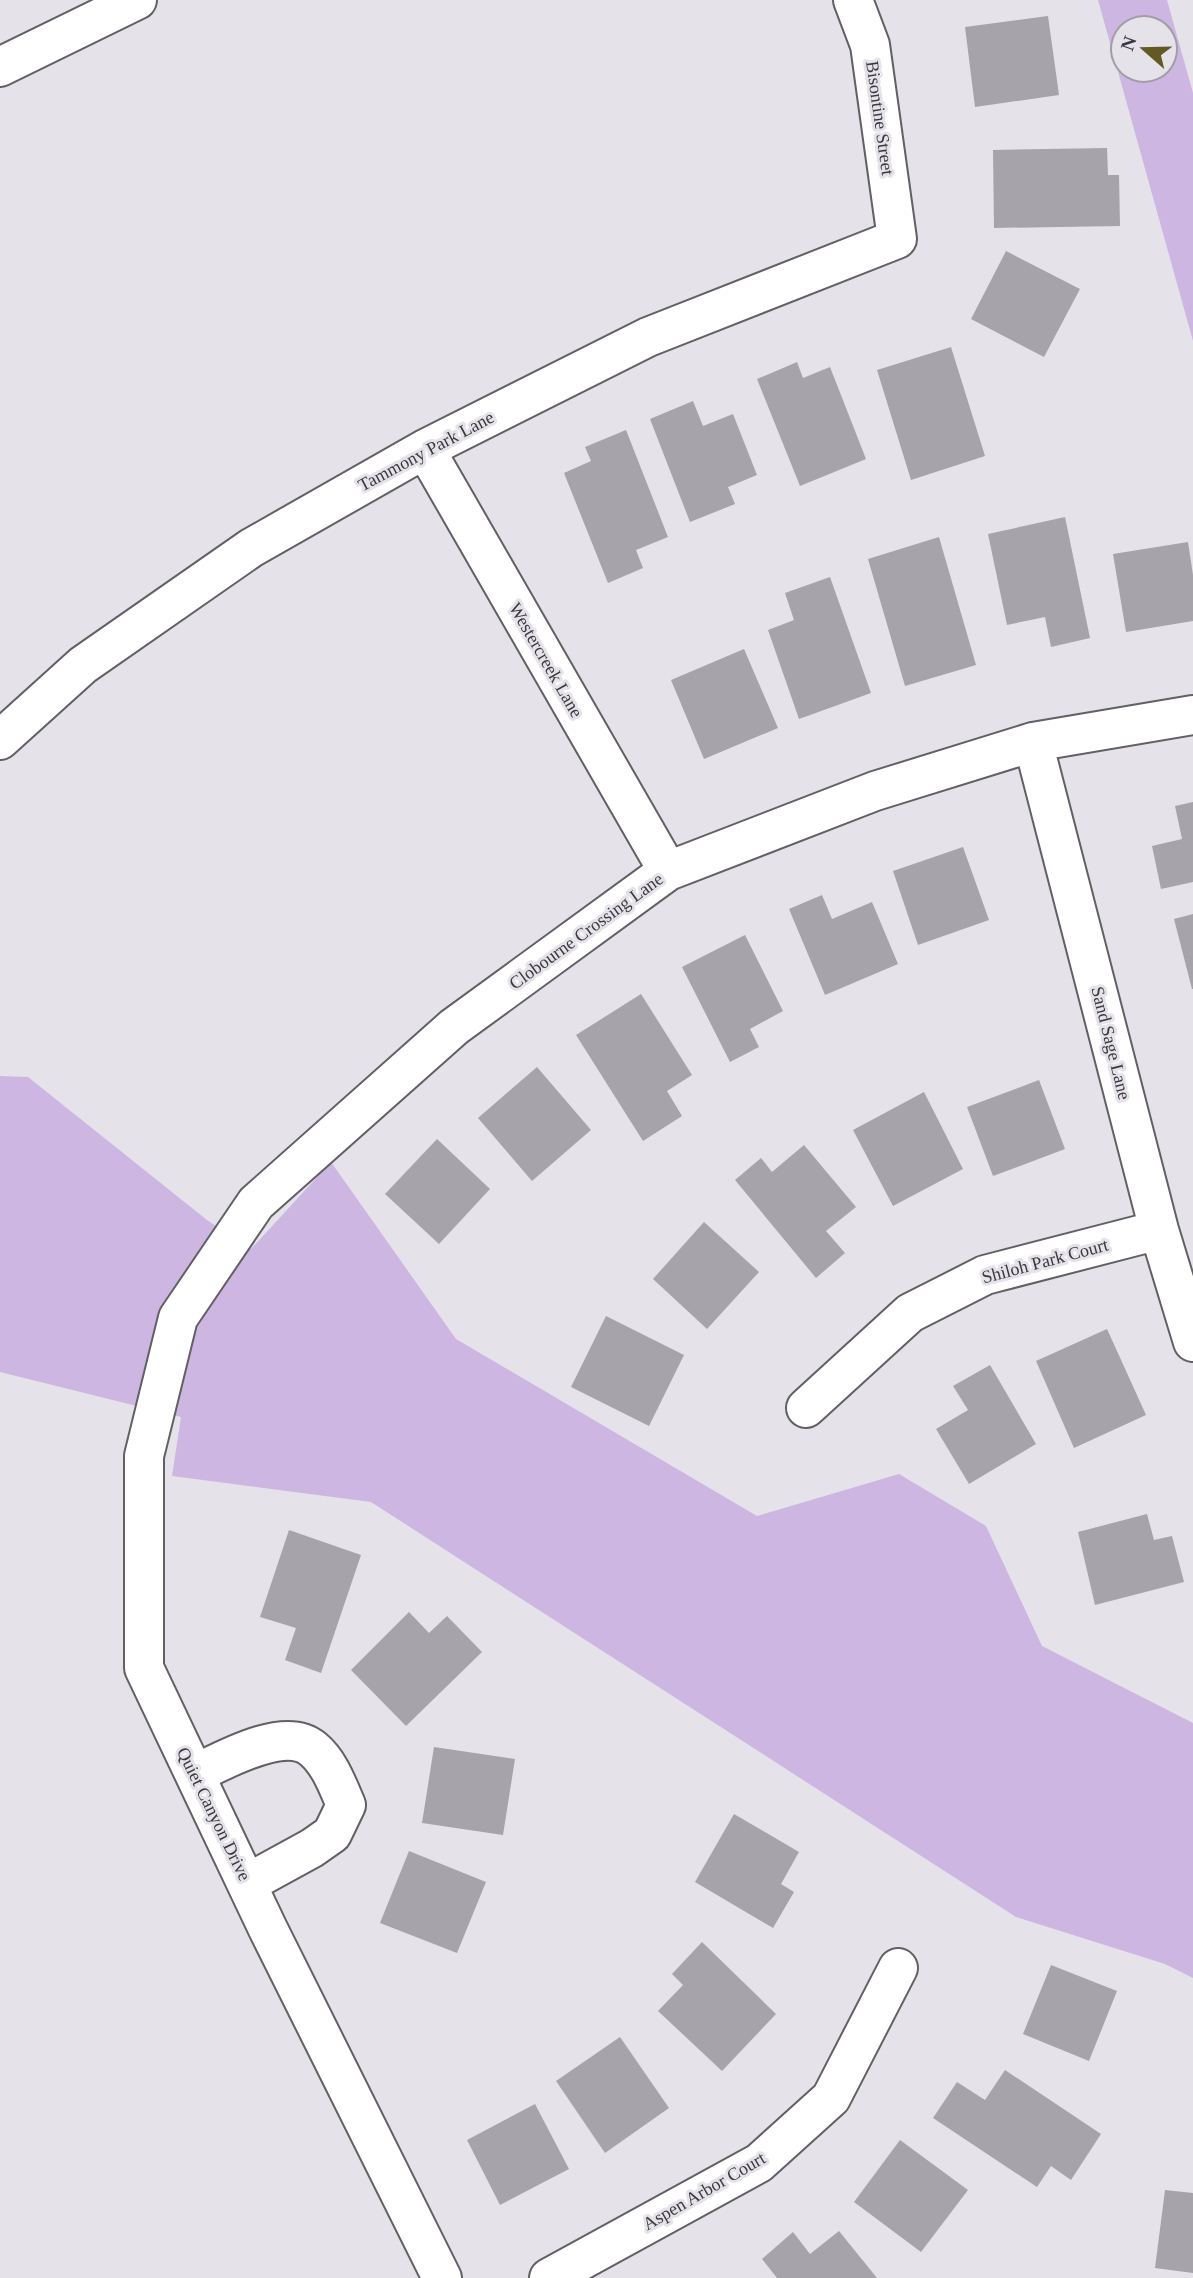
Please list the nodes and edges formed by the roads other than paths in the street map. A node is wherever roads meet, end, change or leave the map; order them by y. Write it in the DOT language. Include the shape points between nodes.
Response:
graph roads {
  1 [pos="136,0"];
  2 [pos="853,0"];
  3 [pos="0,67"];
  4 [pos="897,239"];
  5 [pos="425,449"];
  6 [pos="1193,715"];
  7 [pos="0,740"];
  8 [pos="1033,742"];
  9 [pos="668,871"];
  10 [pos="1160,1230"];
  11 [pos="178,1318"];
  12 [pos="1193,1342"];
  13 [pos="806,1408"];
  14 [pos="195,1774"];
  15 [pos="248,1883"];
  16 [pos="898,1968"];
  17 [pos="442,2278"];
  18 [pos="549,2278"];
  1 -- 3 [label="street"];
  2 -- 4 [label="street, Bisontine Street" via="870,45"];
  4 -- 5 [label="street, Tammony Park Lane" via="648,337"];
  5 -- 7 [label="street, Tammony Park Lane" via="251,548 83,665"];
  5 -- 9 [label="street, Westercreek Lane"];
  6 -- 8 [label="street, Clobourne Crossing Lane"];
  8 -- 9 [label="street, Clobourne Crossing Lane" via="876,791"];
  8 -- 10 [label="street, Sand Sage Lane"];
  9 -- 11 [label="street, Clobourne Crossing Lane" via="454,1027 256,1203"];
  10 -- 12 [label="street, Sand Sage Lane"];
  10 -- 13 [label="street, Shiloh Park Court" via="985,1275 910,1313"];
  11 -- 14 [label="street, Quiet Canyon Drive" via="144,1456 144,1668"];
  14 -- 15 [label="street, Quiet Canyon Drive"];
  14 -- 15 [label="street" via="249,1747 289,1741 312,1747 330,1769 346,1805 332,1834"];
  15 -- 17 [label="street, Quiet Canyon Drive"];
  16 -- 18 [label="street, Aspen Arbor Court" via="831,2098 759,2163"];
}
